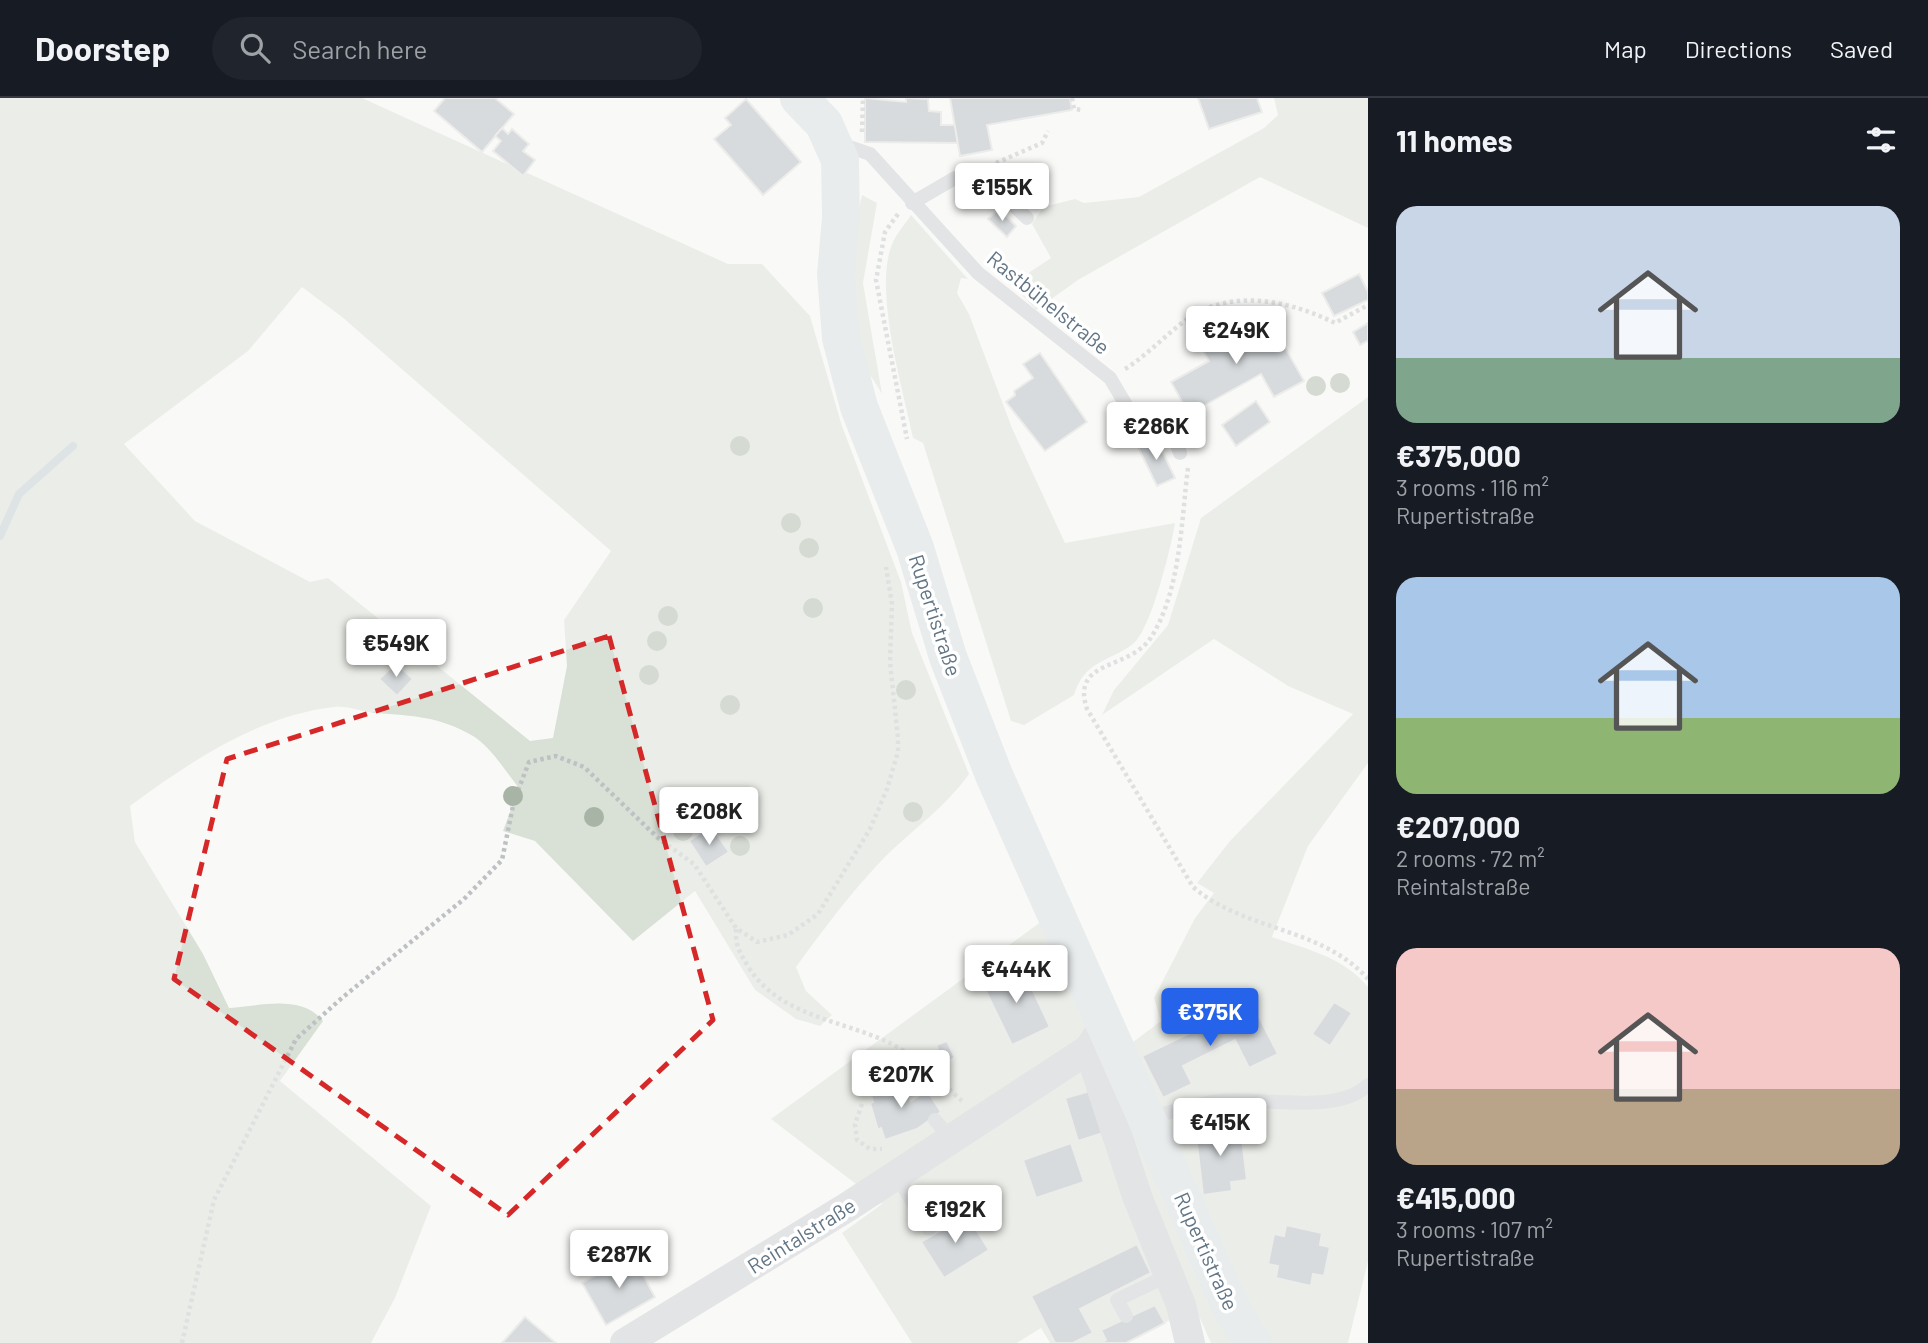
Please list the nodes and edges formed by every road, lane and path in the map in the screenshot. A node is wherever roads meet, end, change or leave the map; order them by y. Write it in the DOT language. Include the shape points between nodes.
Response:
graph roads {
  1 [pos="799,98"];
  2 [pos="863,98"];
  3 [pos="1072,98"];
  4 [pos="1082,110"];
  5 [pos="863,119"];
  6 [pos="1048,131"];
  7 [pos="833,142"];
  8 [pos="980,173"];
  9 [pos="912,203"];
  10 [pos="1027,218"];
  11 [pos="1368,305"];
  12 [pos="1110,378"];
  13 [pos="909,446"];
  14 [pos="1180,453"];
  15 [pos="884,554"];
  16 [pos="736,928"];
  17 [pos="1368,979"];
  18 [pos="1098,1036"];
  19 [pos="1368,1085"];
  20 [pos="862,1104"];
  21 [pos="981,1117"];
  22 [pos="1147,1118"];
  23 [pos="885,1147"];
  24 [pos="896,1175"];
  25 [pos="929,1229"];
  26 [pos="1169,1275"];
  27 [pos="1126,1316"];
  28 [pos="182,1343"];
  29 [pos="625,1343"];
  30 [pos="1190,1343"];
  31 [pos="1253,1343"];
  1 -- 7 [label="main road, Rupertistraße" via="824,124"];
  2 -- 5 [label="path"];
  3 -- 4 [label="path" via="1074,109"];
  6 -- 8 [label="path" via="1042,143"];
  7 -- 9 [label="lane, Rastbühelstraße" via="870,154"];
  7 -- 18 [label="main road, Rupertistraße" via="842,185 836,274 839,316 852,383 915,548 948,657"];
  8 -- 9 [label="lane" via="955,178"];
  8 -- 10 [label="lane"];
  9 -- 12 [label="lane, Rastbühelstraße" via="978,273"];
  9 -- 13 [label="path" via="885,232 876,280"];
  11 -- 12 [label="path" via="1335,323 1312,312 1260,300 1213,306 1190,317 1137,362"];
  12 -- 14 [label="lane, Rastbühelstraße" via="1132,415 1154,428 1170,426"];
  14 -- 17 [label="path" via="1188,461 1165,610 1142,651 1089,676 1082,695 1087,709 1193,887 1208,900 1320,944 1348,959"];
  15 -- 16 [label="path" via="892,604 890,662 898,752 880,806 818,914 788,935 757,942"];
  16 -- 21 [label="path" via="735,945 758,982 822,1019 873,1035 907,1052"];
  16 -- 28 [label="path" via="694,864 658,838 584,766 556,756 529,762 514,801 502,860 464,899 296,1039 214,1200"];
  18 -- 21 [label="street, Reintalstraße"];
  18 -- 22 [label="main road, Rupertistraße"];
  18 -- 26 [label="street" via="1137,1196"];
  19 -- 22 [label="lane" via="1318,1103 1220,1101"];
  20 -- 23 [label="path" via="855,1125 857,1140 870,1149"];
  21 -- 24 [label="street, Reintalstraße" via="943,1129"];
  22 -- 31 [label="main road, Rupertistraße" via="1231,1308"];
  24 -- 25 [label="lane"];
  24 -- 29 [label="street, Reintalstraße"];
  26 -- 27 [label="lane" via="1117,1300"];
  26 -- 30 [label="street"];
}
